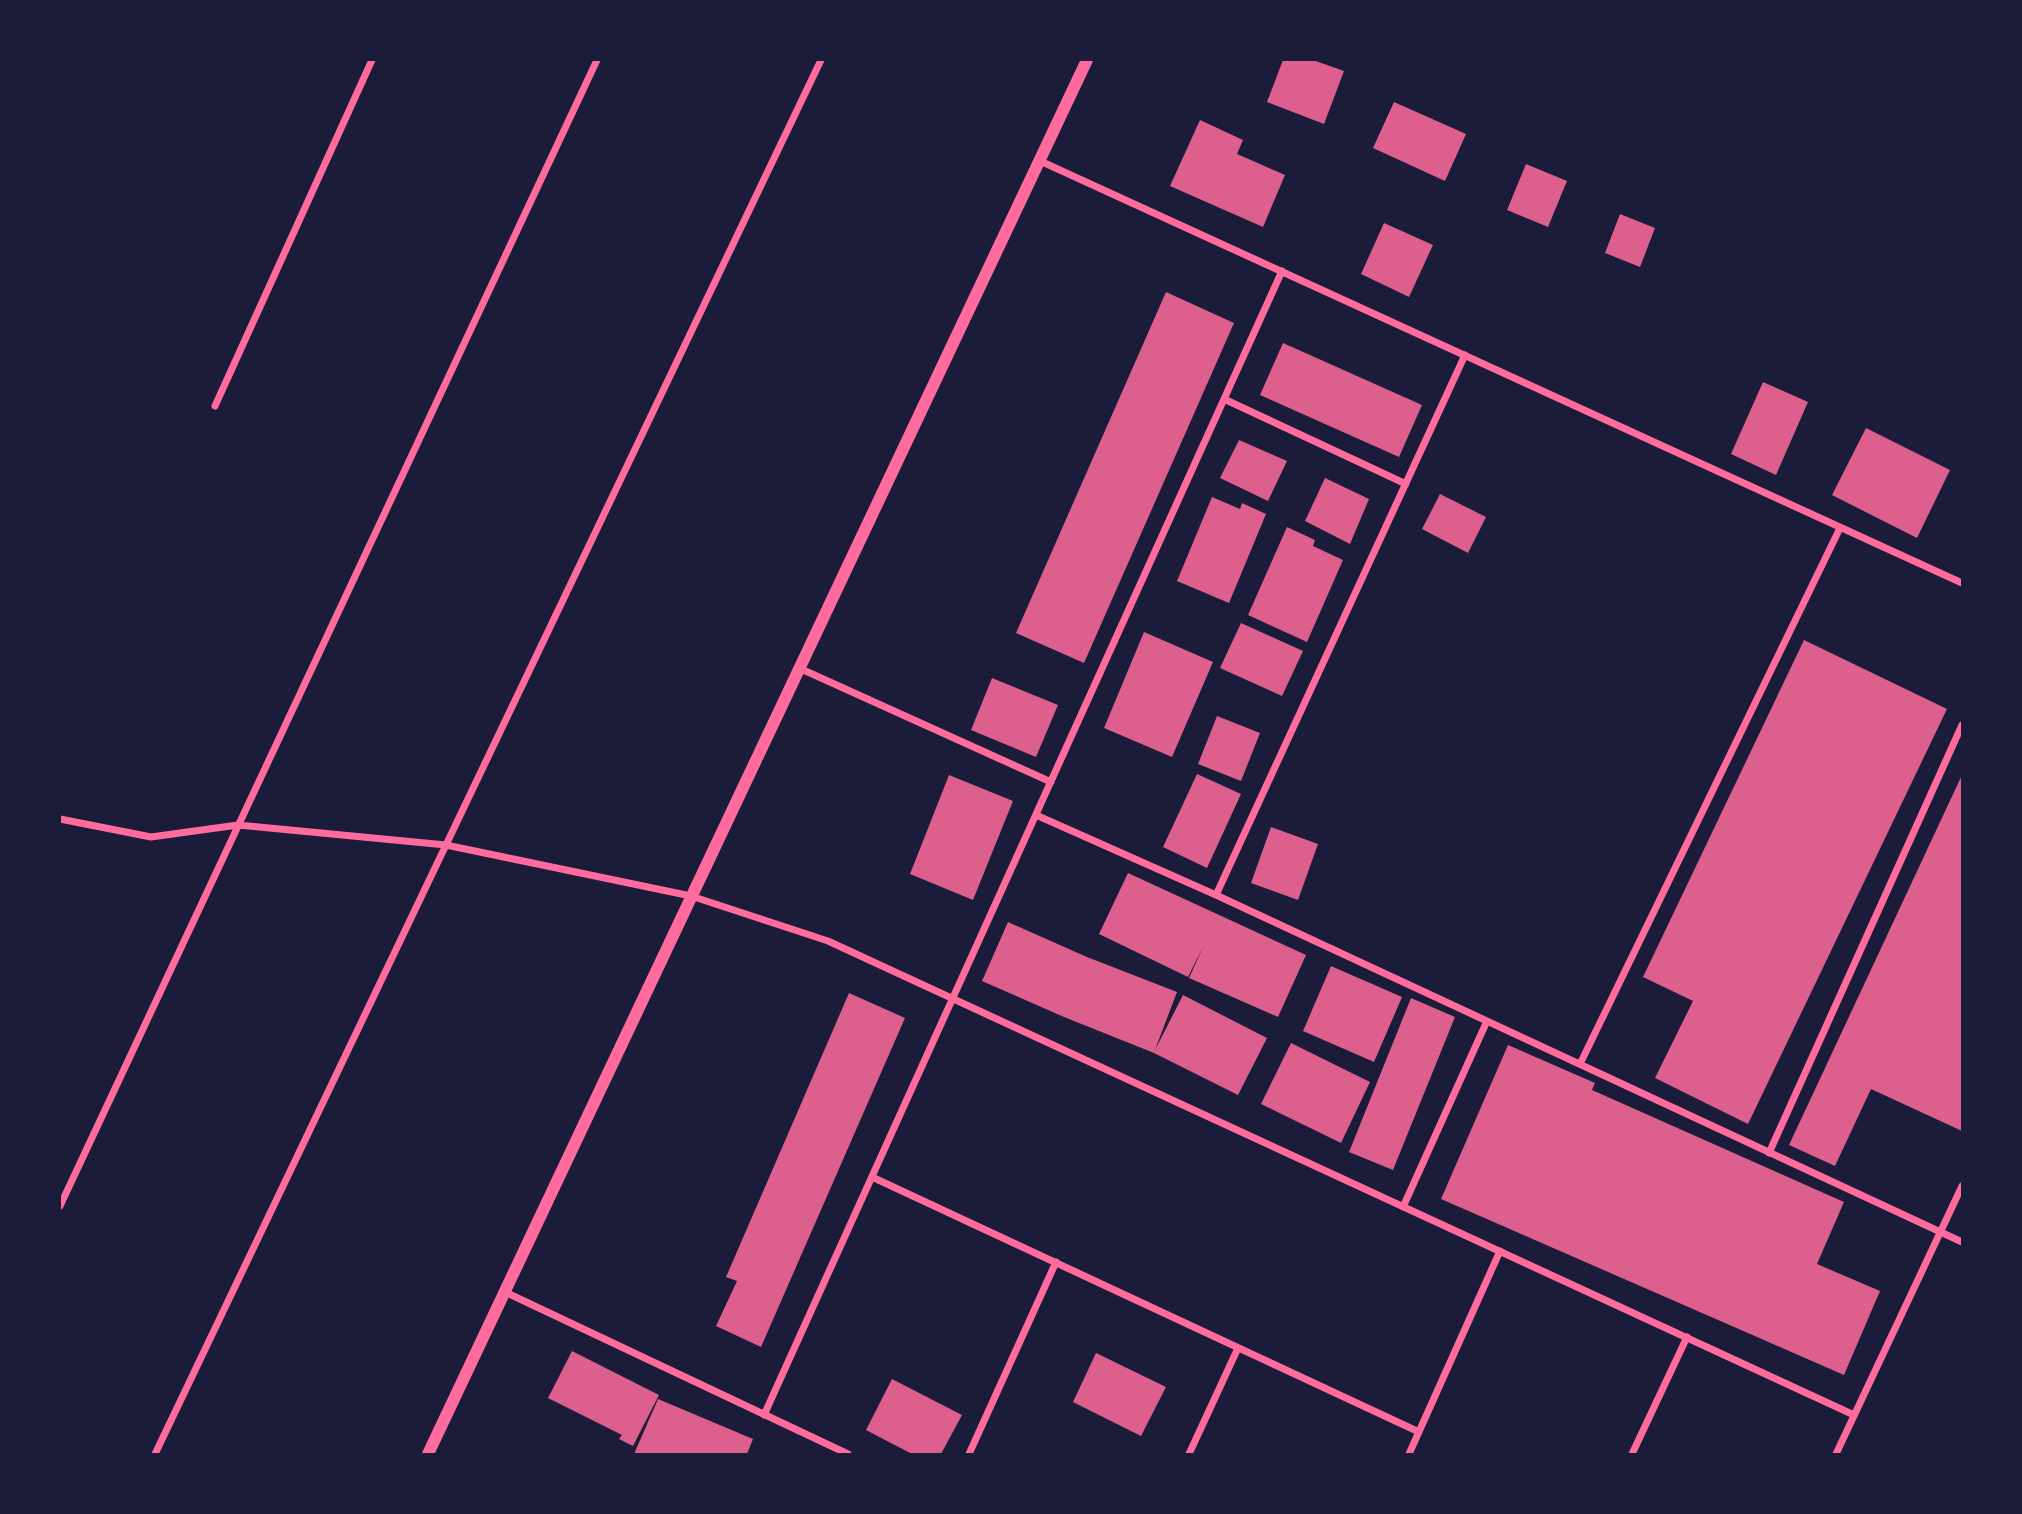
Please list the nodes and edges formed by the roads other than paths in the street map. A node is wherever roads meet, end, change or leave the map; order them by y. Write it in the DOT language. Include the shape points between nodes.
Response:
graph roads {
  1 [pos="372,60"];
  2 [pos="597,60"];
  3 [pos="821,60"];
  4 [pos="1087,60"];
  5 [pos="1038,160"];
  6 [pos="1282,271"];
  7 [pos="1465,355"];
  8 [pos="1224,399"];
  9 [pos="215,406"];
  10 [pos="1406,484"];
  11 [pos="1840,528"];
  12 [pos="1962,583"];
  13 [pos="798,668"];
  14 [pos="1962,725"];
  15 [pos="1051,782"];
  16 [pos="1036,815"];
  17 [pos="60,819"];
  18 [pos="238,825"];
  19 [pos="446,845"];
  20 [pos="1216,895"];
  21 [pos="691,896"];
  22 [pos="952,1000"];
  23 [pos="1487,1021"];
  24 [pos="1580,1064"];
  25 [pos="1769,1153"];
  26 [pos="872,1177"];
  27 [pos="1962,1186"];
  28 [pos="60,1206"];
  29 [pos="1403,1207"];
  30 [pos="1941,1232"];
  31 [pos="1962,1242"];
  32 [pos="1500,1251"];
  33 [pos="1056,1262"];
  34 [pos="505,1292"];
  35 [pos="1687,1337"];
  36 [pos="1238,1348"];
  37 [pos="764,1415"];
  38 [pos="1854,1415"];
  39 [pos="1419,1432"];
  40 [pos="836,1452"];
  41 [pos="155,1454"];
  42 [pos="428,1454"];
  43 [pos="848,1454"];
  44 [pos="969,1454"];
  45 [pos="1189,1454"];
  46 [pos="1409,1454"];
  47 [pos="1632,1454"];
  48 [pos="1836,1454"];
  1 -- 9 [label="street"];
  2 -- 18 [label="street"];
  3 -- 19 [label="street"];
  4 -- 5 [label="street"];
  5 -- 6 [label="street"];
  5 -- 13 [label="street"];
  6 -- 7 [label="street"];
  6 -- 8 [label="street"];
  7 -- 10 [label="street"];
  7 -- 11 [label="street"];
  8 -- 10 [label="street"];
  8 -- 15 [label="street"];
  10 -- 20 [label="street"];
  11 -- 12 [label="street"];
  11 -- 24 [label="street"];
  13 -- 15 [label="street"];
  13 -- 21 [label="street"];
  14 -- 25 [label="street"];
  15 -- 16 [label="street"];
  16 -- 20 [label="street"];
  16 -- 22 [label="street"];
  17 -- 18 [label="street" via="151,837"];
  18 -- 19 [label="street"];
  18 -- 28 [label="street"];
  19 -- 21 [label="street"];
  19 -- 41 [label="street"];
  20 -- 23 [label="street"];
  21 -- 22 [label="street" via="828,941"];
  21 -- 34 [label="street"];
  22 -- 26 [label="street"];
  22 -- 29 [label="street"];
  23 -- 24 [label="street"];
  23 -- 29 [label="street"];
  24 -- 25 [label="street"];
  25 -- 30 [label="street"];
  26 -- 33 [label="street"];
  26 -- 37 [label="street"];
  27 -- 30 [label="street"];
  29 -- 32 [label="street"];
  30 -- 31 [label="street"];
  30 -- 38 [label="street"];
  32 -- 35 [label="street"];
  32 -- 39 [label="street"];
  33 -- 36 [label="street"];
  33 -- 44 [label="street"];
  34 -- 37 [label="street"];
  34 -- 42 [label="street"];
  35 -- 38 [label="street"];
  35 -- 47 [label="street"];
  36 -- 39 [label="street"];
  36 -- 45 [label="street"];
  37 -- 40 [label="street"];
  38 -- 48 [label="street"];
  39 -- 46 [label="street"];
  40 -- 43 [label="street"];
}
